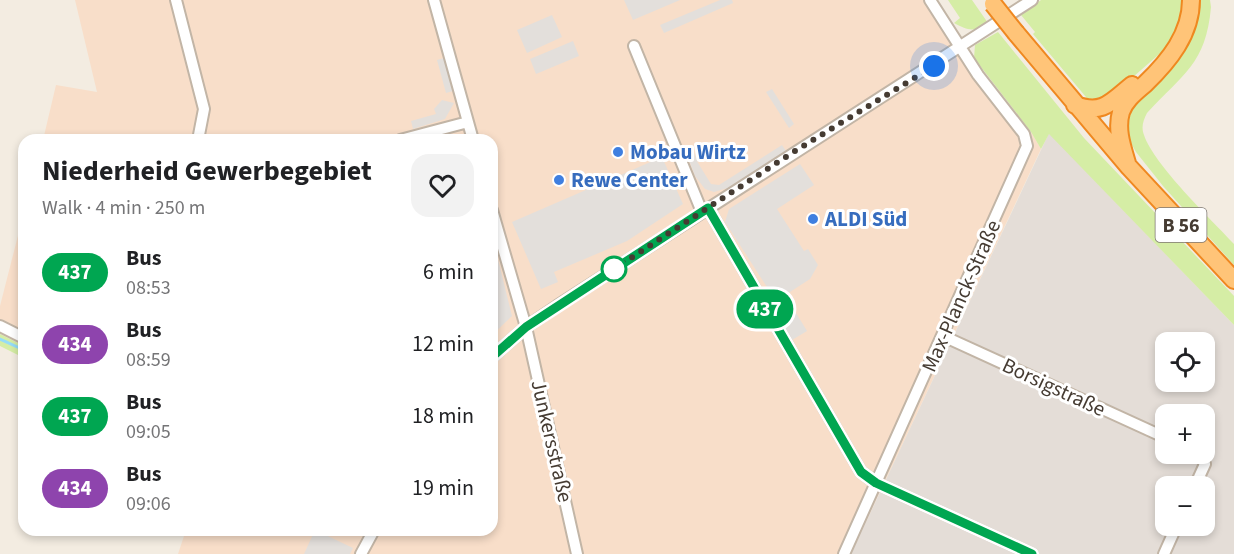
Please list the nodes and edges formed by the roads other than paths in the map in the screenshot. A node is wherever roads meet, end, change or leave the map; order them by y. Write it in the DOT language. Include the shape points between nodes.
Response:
graph roads {
  1 [pos="176,0"];
  2 [pos="434,0"];
  3 [pos="930,0"];
  4 [pos="1032,0"];
  5 [pos="1191,0"];
  6 [pos="991,2"];
  7 [pos="634,46"];
  8 [pos="961,47"];
  9 [pos="1172,53"];
  10 [pos="1075,105"];
  11 [pos="468,122"];
  12 [pos="199,134"];
  13 [pos="423,134"];
  14 [pos="471,134"];
  15 [pos="1129,167"];
  16 [pos="705,210"];
  17 [pos="498,231"];
  18 [pos="1234,280"];
  19 [pos="0,326"];
  20 [pos="526,327"];
  21 [pos="18,335"];
  22 [pos="943,336"];
  23 [pos="498,352"];
  24 [pos="1155,433"];
  25 [pos="876,483"];
  26 [pos="371,536"];
  27 [pos="1172,536"];
  28 [pos="362,554"];
  29 [pos="577,554"];
  30 [pos="844,554"];
  31 [pos="1032,554"];
  32 [pos="1164,554"];
  1 -- 12 [label="street" via="204,109"];
  2 -- 11 [label="street"];
  3 -- 8 [label="street"];
  4 -- 8 [label="street"];
  5 -- 9 [label="highway" via="1187,28"];
  6 -- 10 [label="highway, B 56, bridge"];
  7 -- 16 [label="street"];
  8 -- 16 [label="street"];
  8 -- 22 [label="street, Max-Planck-Straße" via="1024,134 1027,146"];
  9 -- 10 [label="highway" via="1103,108"];
  9 -- 15 [label="highway" via="1123,107 1119,126"];
  10 -- 15 [label="highway, B 56"];
  11 -- 13 [label="street"];
  11 -- 14 [label="street"];
  15 -- 18 [label="highway, B 56"];
  16 -- 20 [label="street"];
  16 -- 25 [label="street" via="849,457"];
  17 -- 20 [label="street, Junkersstraße"];
  19 -- 21 [label="street"];
  20 -- 23 [label="street"];
  20 -- 29 [label="street, Junkersstraße"];
  22 -- 24 [label="street, Borsigstraße"];
  22 -- 25 [label="street, Max-Planck-Straße"];
  25 -- 30 [label="street, Max-Planck-Straße"];
  25 -- 31 [label="street"];
  26 -- 28 [label="street"];
  27 -- 32 [label="street"];
}
